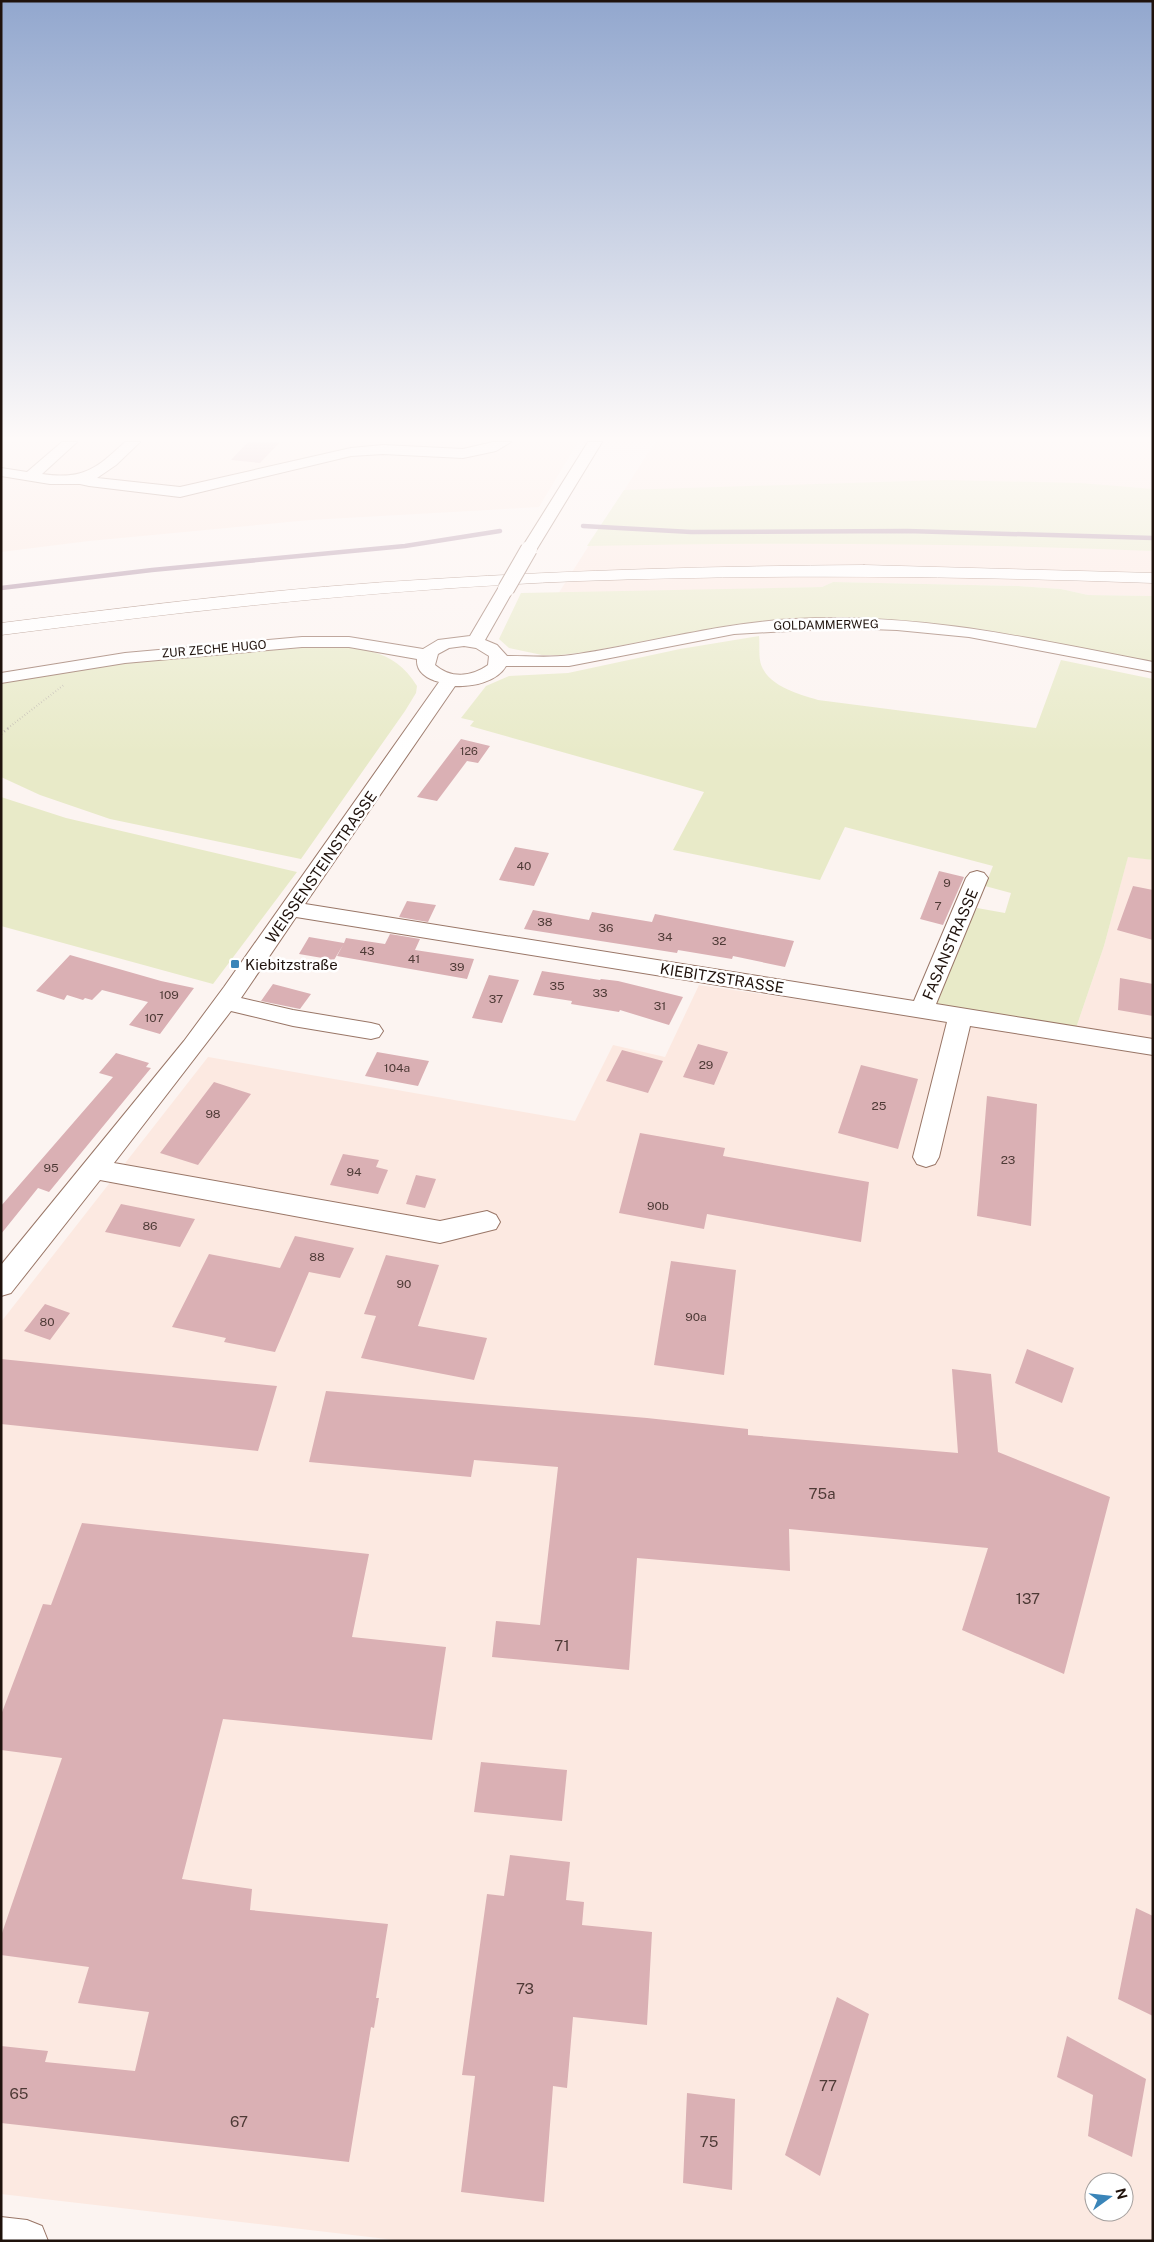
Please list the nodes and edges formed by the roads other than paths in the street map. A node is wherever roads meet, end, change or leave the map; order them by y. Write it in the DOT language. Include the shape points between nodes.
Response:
graph roads {
  1 [pos="539,547"];
  2 [pos="847,553"];
  3 [pos="884,553"];
  4 [pos="536,554"];
  5 [pos="505,561"];
  6 [pos="1153,578"];
  7 [pos="1,629"];
  8 [pos="475,642"];
  9 [pos="427,655"];
  10 [pos="499,661"];
  11 [pos="1153,667"];
  12 [pos="1,678"];
  13 [pos="450,680"];
  14 [pos="977,878"];
  15 [pos="291,909"];
  16 [pos="226,1002"];
  17 [pos="922,1010"];
  18 [pos="960,1017"];
  19 [pos="371,1031"];
  20 [pos="1153,1047"];
  21 [pos="926,1157"];
  22 [pos="95,1169"];
  23 [pos="487,1222"];
  24 [pos="6,1270"];
  25 [pos="1,2238"];
  26 [pos="27,2241"];
  1 -- 4 [label="street"];
  2 -- 3 [label="highway"];
  4 -- 5 [label="highway"];
  4 -- 8 [label="street, bridge" via="506,589"];
  6 -- 7 [label="highway" via="832,570 533,577 299,593"];
  8 -- 9 [label="street" via="447,643"];
  8 -- 10 [label="street" via="493,649"];
  9 -- 12 [label="street, ZUR ZECHE HUGO" via="349,642 302,642 126,658"];
  9 -- 13 [label="street" via="426,667 439,677"];
  10 -- 11 [label="street, GOLDAMMERWEG" via="569,661 734,629 843,623 969,632"];
  10 -- 13 [label="street" via="497,667 482,676"];
  13 -- 15 [label="street, WEISSENSTEINSTRASSE"];
  14 -- 17 [label="street, FASANSTRASSE"];
  15 -- 16 [label="street, WEISSENSTEINSTRASSE"];
  15 -- 17 [label="street, KIEBITZSTRASSE"];
  16 -- 19 [label="street"];
  16 -- 22 [label="street, WEISSENSTEINSTRASSE"];
  17 -- 18 [label="street, KIEBITZSTRASSE"];
  18 -- 20 [label="street, KIEBITZSTRASSE"];
  18 -- 21 [label="street"];
  22 -- 23 [label="street" via="440,1232"];
  22 -- 24 [label="street, WEISSENSTEINSTRASSE"];
  25 -- 26 [label="street"];
}
